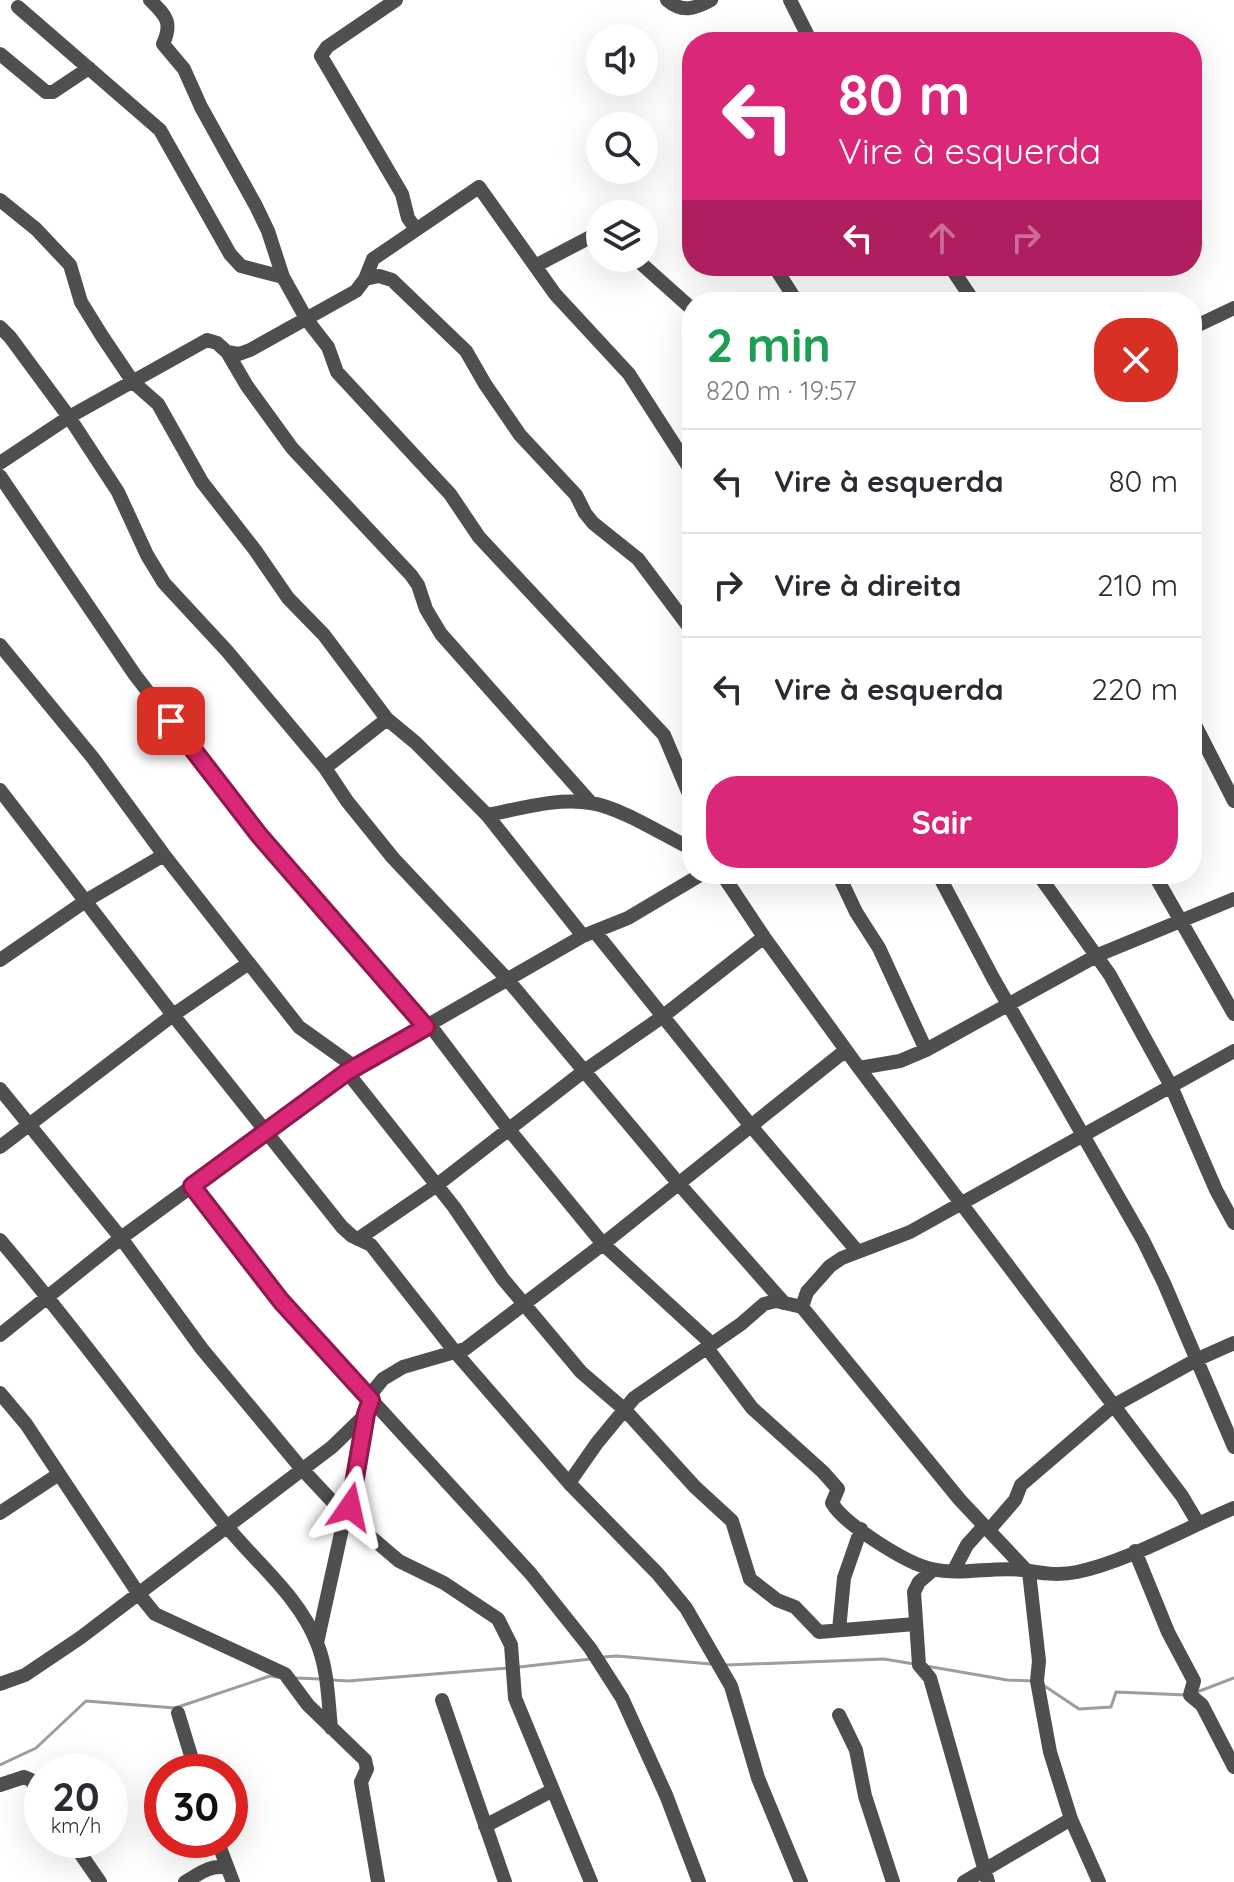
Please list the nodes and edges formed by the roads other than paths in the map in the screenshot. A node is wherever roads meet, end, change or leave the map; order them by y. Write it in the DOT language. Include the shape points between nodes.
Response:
graph roads {
  1 [pos="150,0"];
  2 [pos="396,0"];
  3 [pos="667,0"];
  4 [pos="711,0"];
  5 [pos="790,0"];
  6 [pos="18,7"];
  7 [pos="806,32"];
  8 [pos="0,54"];
  9 [pos="89,68"];
  10 [pos="0,200"];
  11 [pos="416,229"];
  12 [pos="586,239"];
  13 [pos="535,266"];
  14 [pos="651,272"];
  15 [pos="283,277"];
  16 [pos="365,279"];
  17 [pos="682,300"];
  18 [pos="1234,308"];
  19 [pos="307,320"];
  20 [pos="1202,323"];
  21 [pos="0,327"];
  22 [pos="227,352"];
  23 [pos="133,382"];
  24 [pos="69,417"];
  25 [pos="682,456"];
  26 [pos="0,463"];
  27 [pos="0,476"];
  28 [pos="682,618"];
  29 [pos="0,645"];
  30 [pos="387,719"];
  31 [pos="1202,739"];
  32 [pos="325,768"];
  33 [pos="682,777"];
  34 [pos="0,790"];
  35 [pos="1234,801"];
  36 [pos="591,803"];
  37 [pos="487,815"];
  38 [pos="682,844"];
  39 [pos="164,855"];
  40 [pos="686,884"];
  41 [pos="729,884"];
  42 [pos="843,884"];
  43 [pos="943,884"];
  44 [pos="1045,884"];
  45 [pos="1160,884"];
  46 [pos="1234,899"];
  47 [pos="87,900"];
  48 [pos="1181,919"];
  49 [pos="589,934"];
  50 [pos="764,937"];
  51 [pos="1098,955"];
  52 [pos="0,959"];
  53 [pos="249,963"];
  54 [pos="507,979"];
  55 [pos="1009,1006"];
  56 [pos="1234,1014"];
  57 [pos="173,1015"];
  58 [pos="662,1017"];
  59 [pos="428,1026"];
  60 [pos="846,1050"];
  61 [pos="926,1050"];
  62 [pos="1234,1051"];
  63 [pos="859,1068"];
  64 [pos="351,1070"];
  65 [pos="584,1071"];
  66 [pos="1171,1086"];
  67 [pos="0,1089"];
  68 [pos="28,1125"];
  69 [pos="751,1126"];
  70 [pos="267,1131"];
  71 [pos="510,1131"];
  72 [pos="1081,1135"];
  73 [pos="0,1147"];
  74 [pos="679,1184"];
  75 [pos="437,1185"];
  76 [pos="192,1186"];
  77 [pos="962,1202"];
  78 [pos="1234,1223"];
  79 [pos="121,1238"];
  80 [pos="358,1239"];
  81 [pos="0,1240"];
  82 [pos="603,1244"];
  83 [pos="858,1252"];
  84 [pos="47,1295"];
  85 [pos="784,1303"];
  86 [pos="526,1305"];
  87 [pos="802,1307"];
  88 [pos="0,1335"];
  89 [pos="1234,1343"];
  90 [pos="709,1346"];
  91 [pos="456,1353"];
  92 [pos="1198,1359"];
  93 [pos="0,1393"];
  94 [pos="1113,1406"];
  95 [pos="368,1407"];
  96 [pos="625,1410"];
  97 [pos="1234,1447"];
  98 [pos="301,1468"];
  99 [pos="59,1474"];
  100 [pos="569,1483"];
  101 [pos="1234,1508"];
  102 [pos="0,1513"];
  103 [pos="345,1515"];
  104 [pos="1198,1523"];
  105 [pos="226,1526"];
  106 [pos="986,1528"];
  107 [pos="861,1529"];
  108 [pos="1135,1551"];
  109 [pos="933,1570"];
  110 [pos="954,1570"];
  111 [pos="1028,1571"];
  112 [pos="138,1593"];
  113 [pos="915,1624"];
  114 [pos="839,1630"];
  115 [pos="317,1643"];
  116 [pos="0,1684"];
  117 [pos="442,1700"];
  118 [pos="178,1713"];
  119 [pos="839,1715"];
  120 [pos="331,1728"];
  121 [pos="191,1754"];
  122 [pos="1234,1767"];
  123 [pos="24,1777"];
  124 [pos="0,1785"];
  125 [pos="553,1790"];
  126 [pos="1071,1819"];
  127 [pos="485,1826"];
  128 [pos="83,1858"];
  129 [pos="230,1875"];
  130 [pos="986,1876"];
  131 [pos="100,1882"];
  132 [pos="185,1882"];
  133 [pos="378,1882"];
  134 [pos="505,1882"];
  135 [pos="591,1882"];
  136 [pos="699,1882"];
  137 [pos="801,1882"];
  138 [pos="893,1882"];
  139 [pos="964,1882"];
  140 [pos="1099,1882"];
  1 -- 15 [label="street" via="168,24 163,44 184,69 256,206"];
  2 -- 11 [label="street" via="321,56 402,194"];
  3 -- 4 [label="street" via="695,9"];
  5 -- 7 [label="street"];
  6 -- 9 [label="street"];
  8 -- 9 [label="street" via="46,92"];
  9 -- 15 [label="street" via="167,138 241,266"];
  10 -- 23 [label="street" via="70,265 81,302"];
  11 -- 13 [label="street" via="479,187"];
  11 -- 16 [label="street" via="373,259"];
  12 -- 13 [label="street"];
  13 -- 25 [label="street" via="629,374"];
  14 -- 17 [label="street"];
  15 -- 19 [label="street"];
  16 -- 19 [label="street" via="356,291"];
  16 -- 28 [label="street" via="392,280 466,351 520,435 576,495 593,523 638,559"];
  18 -- 20 [label="street"];
  19 -- 22 [label="street" via="250,350"];
  19 -- 33 [label="street" via="328,347 337,372 450,494 479,537 664,735"];
  21 -- 24 [label="street"];
  22 -- 23 [label="street" via="207,340"];
  22 -- 36 [label="street" via="292,448 411,575 441,634"];
  23 -- 24 [label="street"];
  23 -- 30 [label="street" via="158,404 202,482"];
  24 -- 26 [label="street"];
  24 -- 32 [label="street" via="118,492 164,583"];
  27 -- 59 [label="street" via="135,675 249,823"];
  29 -- 39 [label="street"];
  30 -- 32 [label="street"];
  30 -- 37 [label="street"];
  31 -- 35 [label="street"];
  32 -- 54 [label="street" via="393,858"];
  34 -- 47 [label="street"];
  36 -- 37 [label="street"];
  36 -- 38 [label="street"];
  37 -- 49 [label="street"];
  39 -- 47 [label="street"];
  39 -- 53 [label="street"];
  40 -- 49 [label="street"];
  41 -- 50 [label="street"];
  42 -- 61 [label="street"];
  43 -- 55 [label="street"];
  44 -- 51 [label="street"];
  45 -- 48 [label="street"];
  46 -- 48 [label="street"];
  47 -- 52 [label="street"];
  47 -- 57 [label="street"];
  48 -- 51 [label="street"];
  48 -- 56 [label="street"];
  49 -- 54 [label="street"];
  49 -- 58 [label="street"];
  50 -- 58 [label="street"];
  50 -- 60 [label="street"];
  51 -- 55 [label="street"];
  51 -- 66 [label="street"];
  53 -- 57 [label="street"];
  53 -- 64 [label="street" via="299,1027"];
  54 -- 59 [label="street"];
  54 -- 65 [label="street"];
  55 -- 61 [label="street"];
  55 -- 72 [label="street"];
  57 -- 68 [label="street"];
  57 -- 70 [label="street"];
  58 -- 65 [label="street"];
  58 -- 69 [label="street"];
  59 -- 64 [label="street"];
  59 -- 71 [label="street"];
  60 -- 63 [label="street"];
  60 -- 69 [label="street"];
  61 -- 63 [label="street"];
  62 -- 66 [label="street"];
  63 -- 77 [label="street"];
  64 -- 70 [label="street"];
  64 -- 75 [label="street"];
  65 -- 71 [label="street"];
  65 -- 74 [label="street"];
  66 -- 72 [label="street"];
  66 -- 78 [label="street"];
  67 -- 68 [label="street"];
  68 -- 73 [label="street"];
  68 -- 79 [label="street"];
  69 -- 74 [label="street"];
  69 -- 83 [label="street"];
  70 -- 76 [label="street"];
  70 -- 80 [label="street" via="342,1227"];
  71 -- 75 [label="street"];
  71 -- 82 [label="street"];
  72 -- 77 [label="street"];
  72 -- 92 [label="street" via="1143,1240"];
  74 -- 82 [label="street"];
  74 -- 85 [label="street"];
  75 -- 80 [label="street"];
  75 -- 86 [label="street"];
  76 -- 79 [label="street"];
  76 -- 95 [label="street"];
  77 -- 83 [label="street" via="910,1232"];
  77 -- 94 [label="street"];
  79 -- 84 [label="street"];
  79 -- 98 [label="street" via="202,1349"];
  80 -- 91 [label="street" via="371,1245"];
  81 -- 84 [label="street"];
  82 -- 86 [label="street"];
  82 -- 90 [label="street"];
  83 -- 87 [label="street" via="830,1266 807,1292"];
  84 -- 88 [label="street"];
  84 -- 105 [label="street"];
  85 -- 87 [label="street"];
  85 -- 90 [label="street" via="764,1304"];
  86 -- 91 [label="street"];
  86 -- 96 [label="street" via="581,1372"];
  87 -- 106 [label="street"];
  89 -- 92 [label="street"];
  90 -- 96 [label="street" via="634,1398"];
  90 -- 107 [label="street" via="752,1408 838,1491 832,1506"];
  91 -- 95 [label="street" via="403,1367 383,1379"];
  91 -- 100 [label="street"];
  92 -- 94 [label="street"];
  92 -- 97 [label="street"];
  93 -- 99 [label="street"];
  94 -- 104 [label="street"];
  94 -- 106 [label="street" via="1021,1485 1015,1500"];
  95 -- 98 [label="street" via="332,1447"];
  95 -- 103 [label="street" via="353,1498"];
  95 -- 136 [label="street" via="531,1574 590,1648 622,1698"];
  96 -- 100 [label="street"];
  96 -- 114 [label="street" via="728,1515 750,1579 795,1607 816,1630"];
  98 -- 103 [label="street"];
  98 -- 105 [label="street"];
  99 -- 102 [label="street"];
  99 -- 112 [label="street"];
  100 -- 137 [label="street" via="686,1608 731,1686 758,1778"];
  101 -- 104 [label="street"];
  103 -- 115 [label="street"];
  103 -- 125 [label="street" via="399,1561 498,1619 511,1645 515,1698"];
  104 -- 108 [label="street"];
  105 -- 112 [label="street"];
  105 -- 115 [label="street" via="295,1603"];
  106 -- 110 [label="street" via="967,1545"];
  106 -- 111 [label="street"];
  107 -- 109 [label="street"];
  107 -- 114 [label="street" via="844,1578"];
  108 -- 111 [label="street" via="1075,1573"];
  108 -- 122 [label="street" via="1194,1681 1190,1695 1202,1705"];
  109 -- 110 [label="street"];
  109 -- 113 [label="street" via="914,1592"];
  110 -- 111 [label="street"];
  111 -- 126 [label="street" via="1037,1681 1056,1778"];
  112 -- 116 [label="street" via="35,1669"];
  112 -- 120 [label="street" via="155,1614 285,1674"];
  113 -- 114 [label="street"];
  113 -- 130 [label="street" via="919,1665 930,1678"];
  115 -- 120 [label="street"];
  117 -- 127 [label="street"];
  118 -- 121 [label="street"];
  119 -- 138 [label="street" via="856,1750"];
  120 -- 133 [label="street" via="367,1766 361,1782"];
  123 -- 124 [label="street"];
  125 -- 127 [label="street"];
  125 -- 135 [label="street"];
  126 -- 130 [label="street"];
  126 -- 140 [label="street"];
  127 -- 134 [label="street"];
  128 -- 131 [label="street"];
  129 -- 132 [label="street" via="215,1866"];
  130 -- 139 [label="street"];
}
